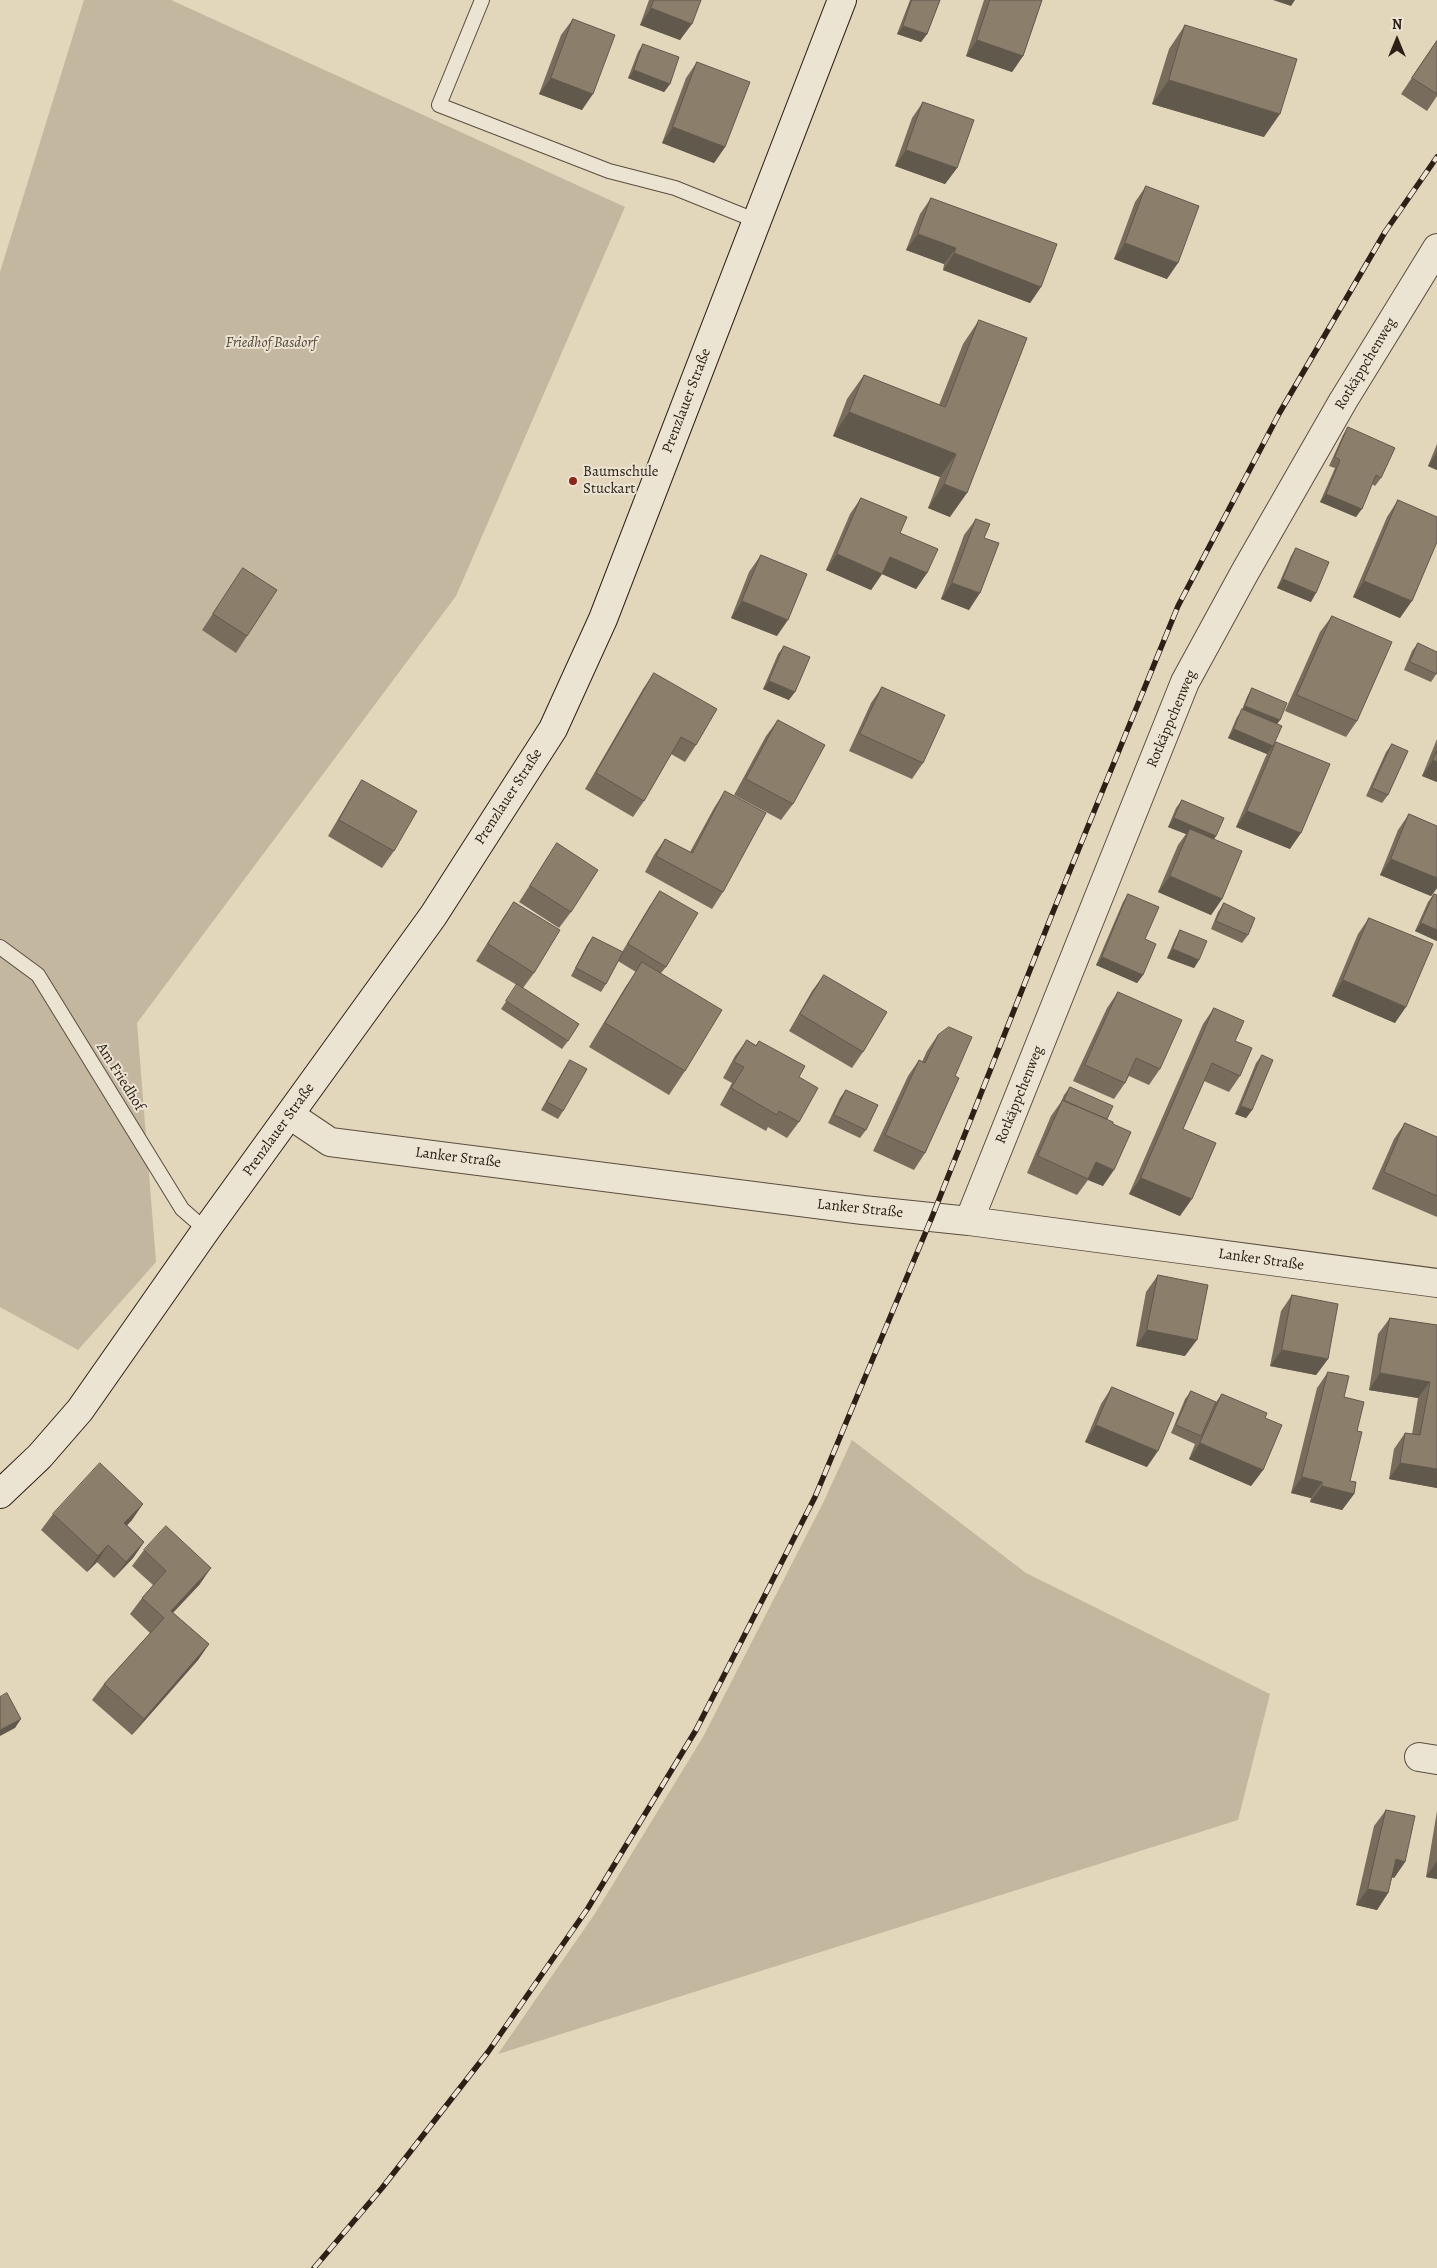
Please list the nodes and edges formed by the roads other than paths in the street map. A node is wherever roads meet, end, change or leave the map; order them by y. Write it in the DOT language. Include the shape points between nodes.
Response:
graph roads {
  1 [pos="482,0"];
  2 [pos="842,0"];
  3 [pos="757,221"];
  4 [pos="1437,248"];
  5 [pos="0,947"];
  6 [pos="290,1115"];
  7 [pos="969,1221"];
  8 [pos="206,1230"];
  9 [pos="1437,1283"];
  10 [pos="0,1494"];
  1 -- 3 [label="lane" via="438,106 609,171 675,188"];
  2 -- 3 [label="street, Prenzlauer Straße"];
  3 -- 6 [label="street, Prenzlauer Straße" via="603,619 553,729 433,916"];
  4 -- 7 [label="street, Rotkäppchenweg" via="1338,410 1185,682"];
  5 -- 8 [label="lane, Am Friedhof" via="38,975 182,1209"];
  6 -- 7 [label="street, Lanker Straße" via="330,1142"];
  6 -- 8 [label="street, Prenzlauer Straße"];
  7 -- 9 [label="street, Lanker Straße"];
  8 -- 10 [label="street, Prenzlauer Straße" via="80,1410 40,1456"];
}
